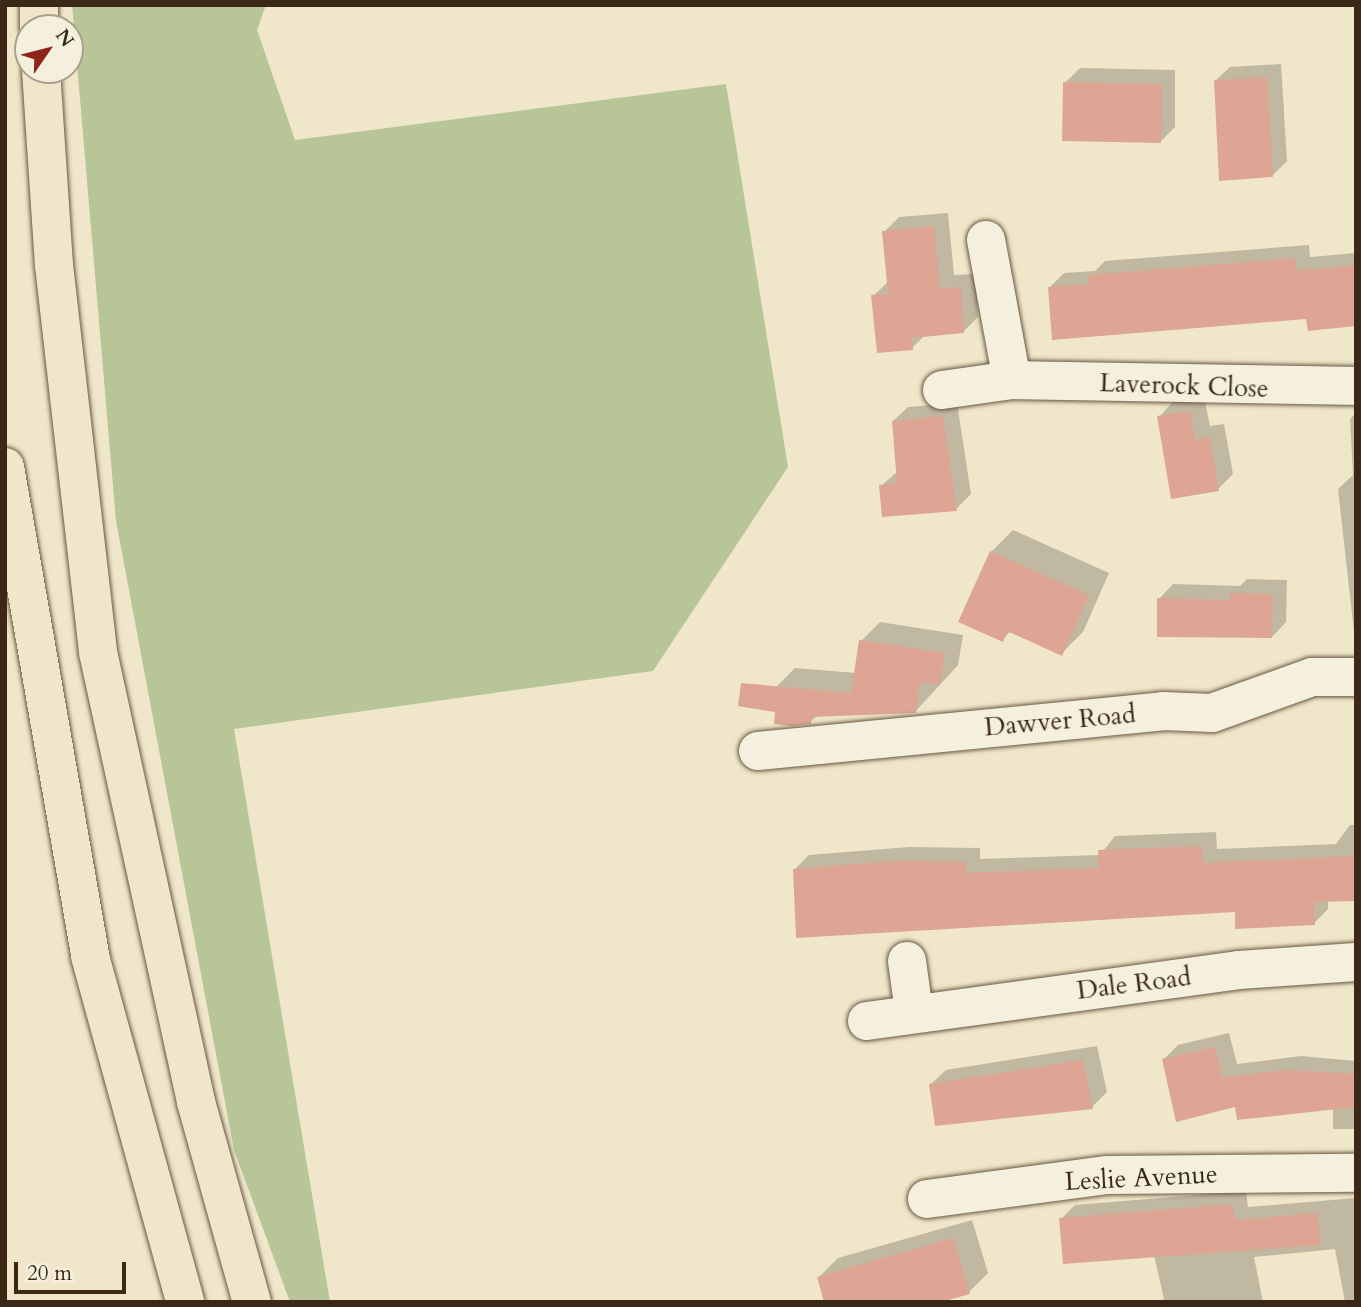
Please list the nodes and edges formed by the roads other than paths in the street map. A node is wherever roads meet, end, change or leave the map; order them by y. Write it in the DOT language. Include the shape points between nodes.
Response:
graph roads {
  1 [pos="42,84"];
  2 [pos="986,240"];
  3 [pos="1012,380"];
  4 [pos="1356,386"];
  5 [pos="942,390"];
  6 [pos="5,467"];
  7 [pos="1356,677"];
  8 [pos="758,751"];
  9 [pos="907,961"];
  10 [pos="1356,962"];
  11 [pos="914,1013"];
  12 [pos="867,1021"];
  13 [pos="1356,1173"];
  14 [pos="927,1199"];
  15 [pos="185,1302"];
  16 [pos="253,1302"];
  1 -- 16 [label="highway" via="54,265 98,652 195,1102"];
  2 -- 3 [label="street"];
  3 -- 4 [label="street, Laverock Close"];
  3 -- 5 [label="street, Laverock Close"];
  6 -- 15 [label="highway" via="90,956"];
  7 -- 8 [label="street, Dawver Road" via="1312,677 1212,713 1163,711"];
  9 -- 11 [label="street"];
  10 -- 11 [label="street, Dale Road" via="1239,970"];
  11 -- 12 [label="street, Dale Road"];
  13 -- 14 [label="street, Leslie Avenue" via="1107,1175"];
}
